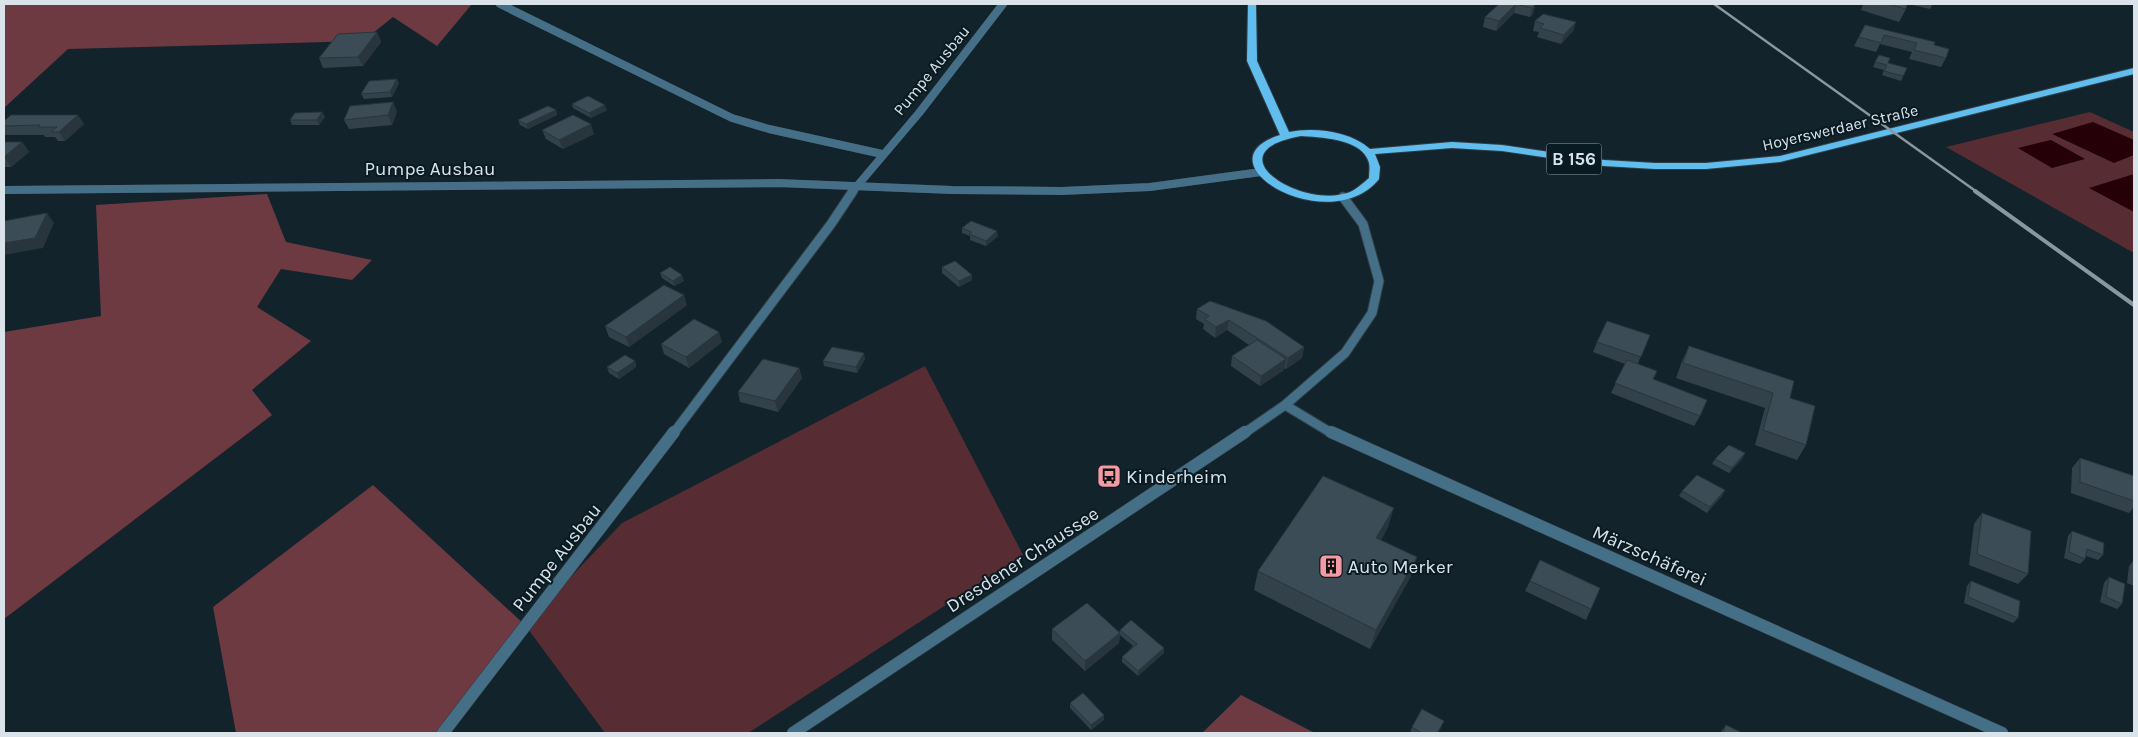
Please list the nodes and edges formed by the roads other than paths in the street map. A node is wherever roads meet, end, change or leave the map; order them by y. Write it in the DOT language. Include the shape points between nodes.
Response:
graph roads {
  1 [pos="500,4"];
  2 [pos="1003,4"];
  3 [pos="1252,4"];
  4 [pos="2134,71"];
  5 [pos="1286,135"];
  6 [pos="1368,152"];
  7 [pos="882,154"];
  8 [pos="1261,172"];
  9 [pos="858,185"];
  10 [pos="4,190"];
  11 [pos="1343,197"];
  12 [pos="1285,405"];
  13 [pos="443,733"];
  14 [pos="793,733"];
  15 [pos="2002,733"];
  1 -- 7 [label="street" via="752,126"];
  2 -- 7 [label="street, Pumpe Ausbau" via="919,113"];
  3 -- 5 [label="main road" via="1252,62"];
  4 -- 6 [label="main road, Hoyerswerdaer Straße / B 156" via="1780,159 1706,166 1655,166 1452,145"];
  5 -- 6 [label="main road" via="1318,133 1355,143"];
  5 -- 8 [label="main road" via="1261,148 1257,160"];
  6 -- 11 [label="main road" via="1375,166 1374,179 1361,190"];
  7 -- 9 [label="street, Pumpe Ausbau"];
  8 -- 9 [label="street" via="1150,187 1062,191"];
  8 -- 11 [label="main road" via="1270,182 1287,191 1310,197"];
  9 -- 10 [label="street, Pumpe Ausbau" via="768,183"];
  9 -- 13 [label="street, Pumpe Ausbau" via="747,337"];
  11 -- 12 [label="street, Dresdener Chaussee" via="1363,224 1379,281 1372,313 1345,353"];
  12 -- 14 [label="street, Dresdener Chaussee"];
  12 -- 15 [label="street, Märzschäferei" via="1337,436"];
}
